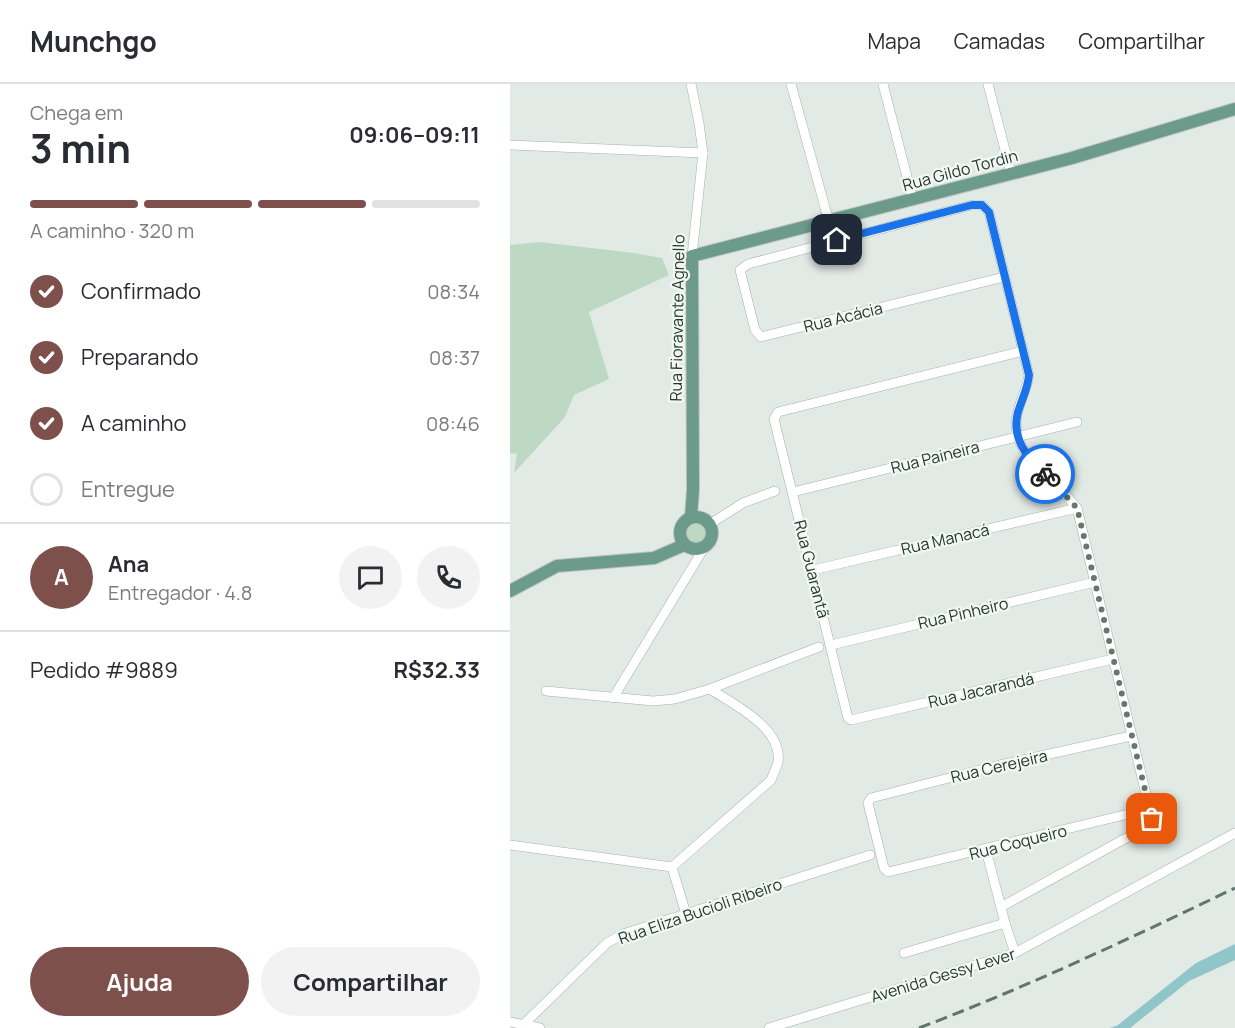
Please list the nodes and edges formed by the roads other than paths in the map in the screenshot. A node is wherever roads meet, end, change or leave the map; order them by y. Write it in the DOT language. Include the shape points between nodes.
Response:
graph roads {
  1 [pos="692,84"];
  2 [pos="791,84"];
  3 [pos="883,84"];
  4 [pos="988,84"];
  5 [pos="1235,109"];
  6 [pos="510,145"];
  7 [pos="703,153"];
  8 [pos="1011,173"];
  9 [pos="913,200"];
  10 [pos="829,222"];
  11 [pos="692,256"];
  12 [pos="1004,277"];
  13 [pos="1023,351"];
  14 [pos="1077,422"];
  15 [pos="1018,437"];
  16 [pos="775,491"];
  17 [pos="793,492"];
  18 [pos="1077,508"];
  19 [pos="691,518"];
  20 [pos="710,524"];
  21 [pos="684,545"];
  22 [pos="704,548"];
  23 [pos="813,570"];
  24 [pos="1095,582"];
  25 [pos="510,591"];
  26 [pos="831,645"];
  27 [pos="819,647"];
  28 [pos="1113,659"];
  29 [pos="710,688"];
  30 [pos="546,691"];
  31 [pos="613,698"];
  32 [pos="849,719"];
  33 [pos="1131,736"];
  34 [pos="1149,809"];
  35 [pos="1235,833"];
  36 [pos="510,845"];
  37 [pos="986,850"];
  38 [pos="870,855"];
  39 [pos="672,867"];
  40 [pos="886,871"];
  41 [pos="1001,907"];
  42 [pos="686,915"];
  43 [pos="1005,923"];
  44 [pos="904,953"];
  45 [pos="1015,953"];
  46 [pos="510,1022"];
  47 [pos="523,1025"];
  48 [pos="540,1028"];
  49 [pos="769,1028"];
  1 -- 7 [label="street, Rua Fioravante Agnello"];
  2 -- 10 [label="street"];
  3 -- 9 [label="street"];
  4 -- 8 [label="street"];
  5 -- 8 [label="main road, Rua Gildo Tordin"];
  6 -- 7 [label="street"];
  7 -- 11 [label="street, Rua Fioravante Agnello"];
  8 -- 9 [label="main road, Rua Gildo Tordin"];
  9 -- 10 [label="main road, Rua Gildo Tordin"];
  10 -- 11 [label="main road, Rua Gildo Tordin"];
  11 -- 19 [label="main road, Rua Fioravante Agnello"];
  12 -- 12 [label="street, Rua Acácia" via="989,212 982,205 748,264 740,270 755,330 761,337"];
  12 -- 13 [label="street"];
  13 -- 15 [label="street" via="1029,375 1016,423"];
  13 -- 17 [label="street, Rua Guarantã" via="778,412 774,419"];
  14 -- 15 [label="street, Rua Paineira"];
  15 -- 17 [label="street, Rua Paineira"];
  15 -- 18 [label="street" via="1027,457"];
  16 -- 20 [label="street" via="743,503"];
  17 -- 23 [label="street, Rua Guarantã"];
  18 -- 23 [label="street, Rua Manacá"];
  18 -- 24 [label="street"];
  19 -- 20 [label="main road" via="702,518"];
  19 -- 21 [label="main road" via="680,529"];
  20 -- 22 [label="main road" via="711,540"];
  21 -- 22 [label="main road" via="694,550"];
  21 -- 25 [label="main road" via="654,558 557,566"];
  22 -- 31 [label="street"];
  23 -- 26 [label="street, Rua Guarantã"];
  24 -- 26 [label="street, Rua Pinheiro"];
  24 -- 28 [label="street"];
  26 -- 32 [label="street, Rua Guarantã"];
  27 -- 29 [label="street"];
  28 -- 32 [label="street, Rua Jacarandá"];
  28 -- 33 [label="street"];
  29 -- 31 [label="street" via="653,702"];
  29 -- 39 [label="street" via="768,730 778,761 771,780"];
  30 -- 31 [label="street"];
  33 -- 34 [label="street"];
  33 -- 40 [label="street, Rua Cerejeira" via="869,799"];
  34 -- 37 [label="street, Rua Coqueiro"];
  34 -- 41 [label="street" via="1152,823"];
  35 -- 45 [label="street, Avenida Gessy Lever"];
  36 -- 39 [label="street"];
  37 -- 40 [label="street, Rua Coqueiro"];
  37 -- 41 [label="street"];
  38 -- 42 [label="street, Rua Eliza Bucioli Ribeiro"];
  39 -- 42 [label="street"];
  41 -- 43 [label="street"];
  42 -- 47 [label="street, Rua Eliza Bucioli Ribeiro" via="623,934 607,943"];
  43 -- 44 [label="street"];
  43 -- 45 [label="street"];
  45 -- 49 [label="street, Avenida Gessy Lever"];
  46 -- 47 [label="street"];
  47 -- 48 [label="street"];
}
